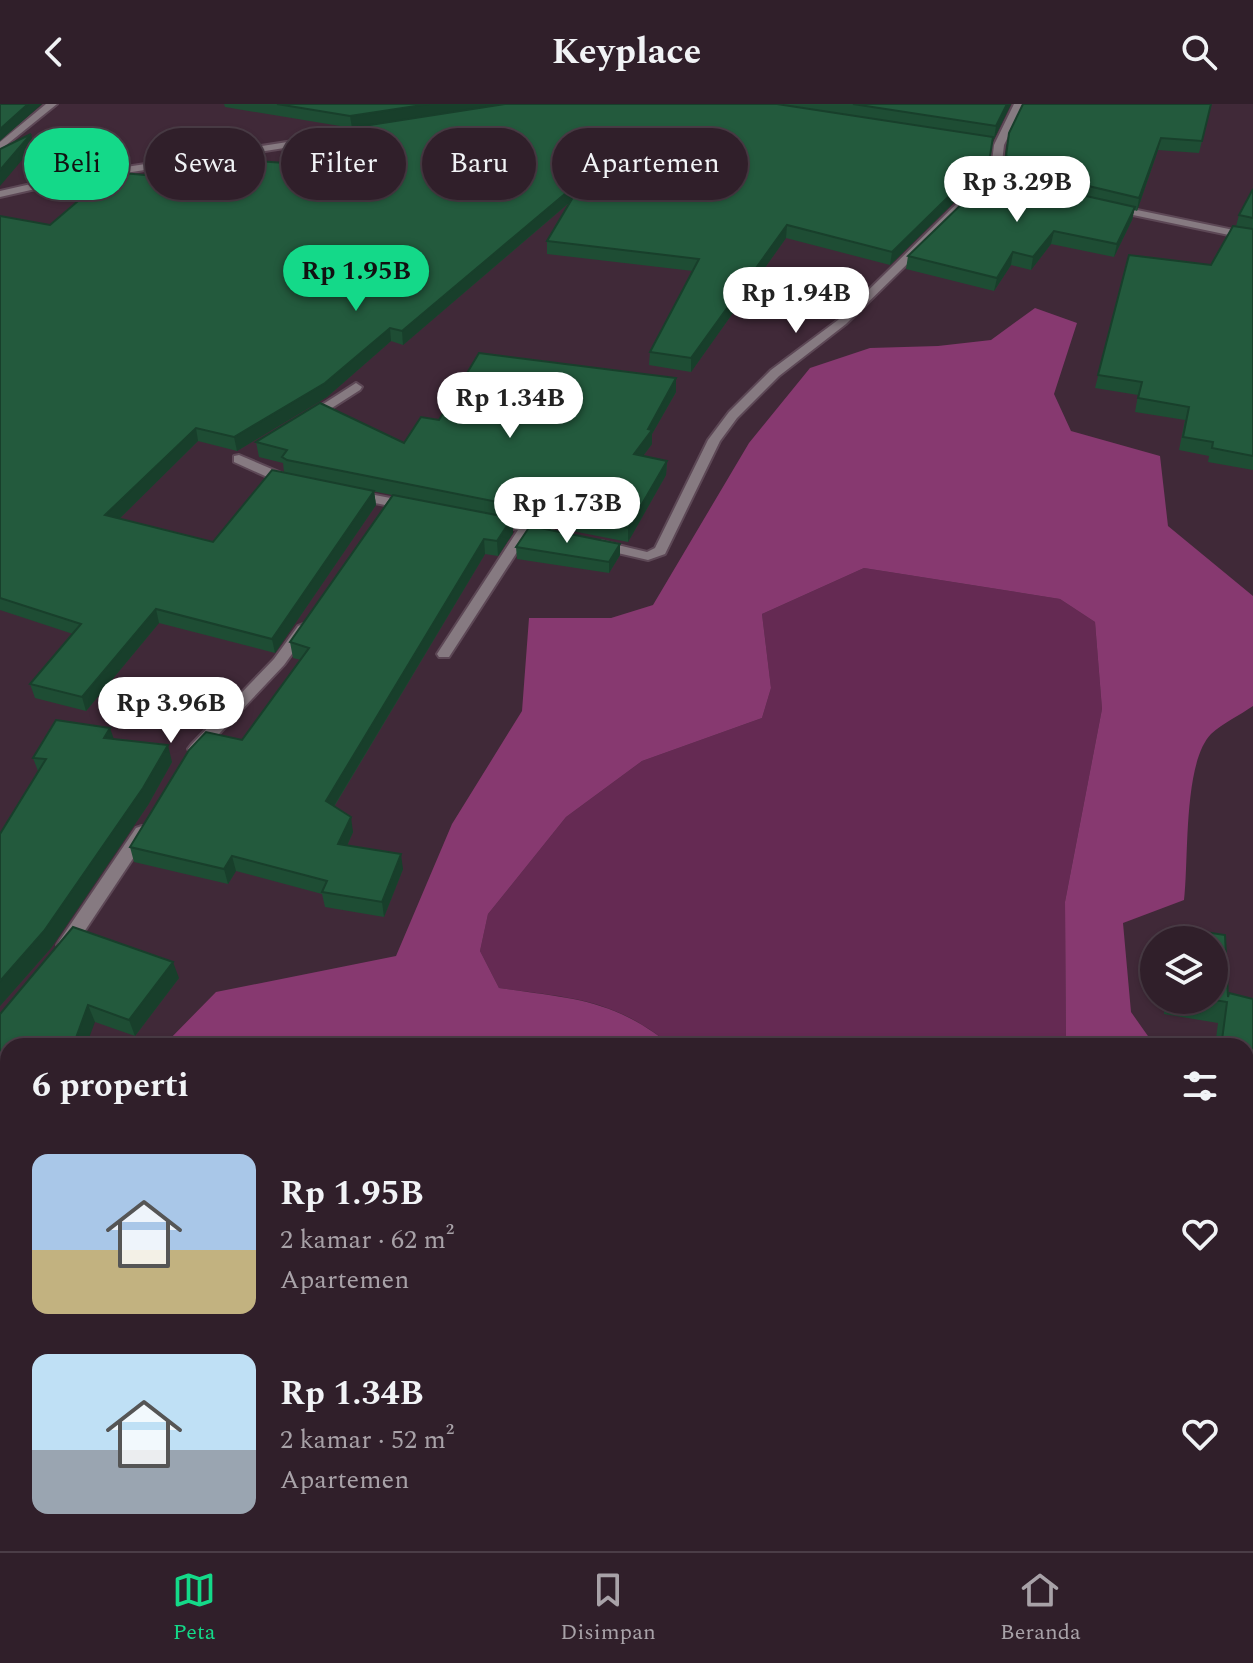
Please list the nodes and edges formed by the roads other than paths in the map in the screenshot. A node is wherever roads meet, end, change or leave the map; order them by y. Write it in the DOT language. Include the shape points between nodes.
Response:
graph roads {
  1 [pos="52,104"];
  2 [pos="1019,104"];
  3 [pos="984,143"];
  4 [pos="999,145"];
  5 [pos="281,146"];
  6 [pos="0,147"];
  7 [pos="996,171"];
  8 [pos="1012,184"];
  9 [pos="0,194"];
  10 [pos="1099,205"];
  11 [pos="1253,237"];
  12 [pos="356,387"];
  13 [pos="294,426"];
  14 [pos="250,453"];
  15 [pos="307,485"];
  16 [pos="345,494"];
  17 [pos="417,507"];
  18 [pos="474,517"];
  19 [pos="527,527"];
  20 [pos="557,534"];
  21 [pos="588,542"];
  22 [pos="315,613"];
  23 [pos="444,654"];
  24 [pos="185,759"];
  25 [pos="148,823"];
  26 [pos="59,955"];
  1 -- 6 [label="street"];
  2 -- 4 [label="street"];
  3 -- 4 [label="street"];
  4 -- 7 [label="street"];
  5 -- 9 [label="street"];
  7 -- 8 [label="street"];
  7 -- 21 [label="street" via="842,322 775,373 733,415 714,440 660,551 648,556"];
  10 -- 11 [label="street"];
  12 -- 13 [label="street"];
  14 -- 15 [label="street" via="239,459"];
  16 -- 17 [label="street" via="385,508"];
  18 -- 19 [label="street"];
  19 -- 20 [label="street"];
  19 -- 23 [label="street"];
  22 -- 24 [label="street" via="279,662"];
  25 -- 26 [label="street"];
}
